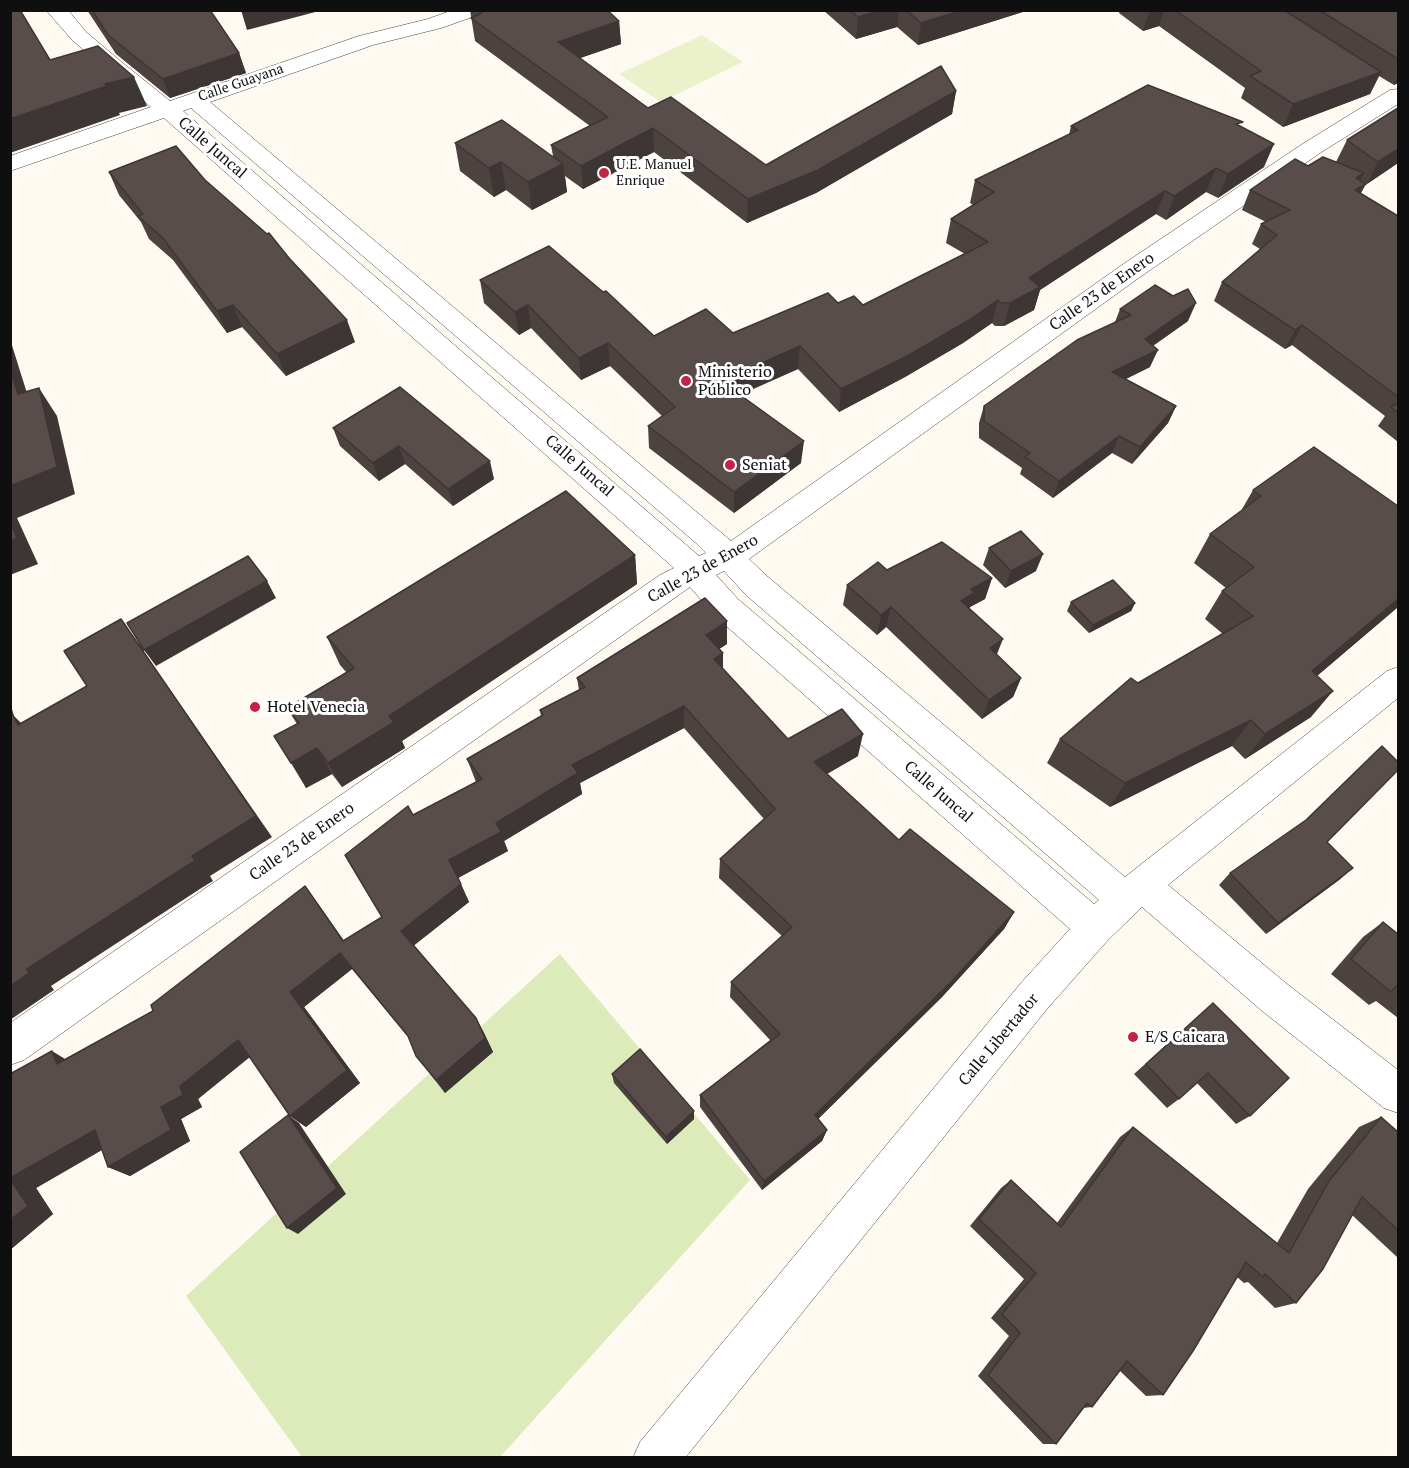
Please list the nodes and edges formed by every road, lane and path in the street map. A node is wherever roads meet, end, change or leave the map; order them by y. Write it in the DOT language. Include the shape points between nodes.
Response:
graph roads {
  1 [pos="56,10"];
  2 [pos="474,10"];
  3 [pos="405,20"];
  4 [pos="1391,95"];
  5 [pos="179,104"];
  6 [pos="10,164"];
  7 [pos="727,556"];
  8 [pos="695,572"];
  9 [pos="1398,680"];
  10 [pos="1134,892"];
  11 [pos="1095,928"];
  12 [pos="10,1046"];
  13 [pos="1398,1094"];
  14 [pos="656,1458"];
  1 -- 5 [label="street, Calle Juncal" via="79,36"];
  2 -- 3 [label="street, Calle Guayana" via="434,24"];
  3 -- 5 [label="street, Calle Guayana" via="366,40"];
  4 -- 7 [label="street, Calle 23 de Enero" via="1131,271 745,548"];
  5 -- 6 [label="street, Calle Guayana"];
  5 -- 7 [label="street, Calle Juncal"];
  5 -- 8 [label="street, Calle Juncal" via="680,554"];
  7 -- 8 [label="street, Calle 23 de Enero"];
  7 -- 10 [label="street, Calle Juncal" via="757,586"];
  8 -- 11 [label="street, Calle Juncal" via="727,608"];
  8 -- 12 [label="street, Calle 23 de Enero" via="671,583"];
  9 -- 10 [label="street, Calle Libertador"];
  10 -- 11 [label="street, Calle Libertador"];
  10 -- 13 [label="street, Calle Juncal"];
  11 -- 14 [label="street, Calle Libertador" via="1034,996"];
}
